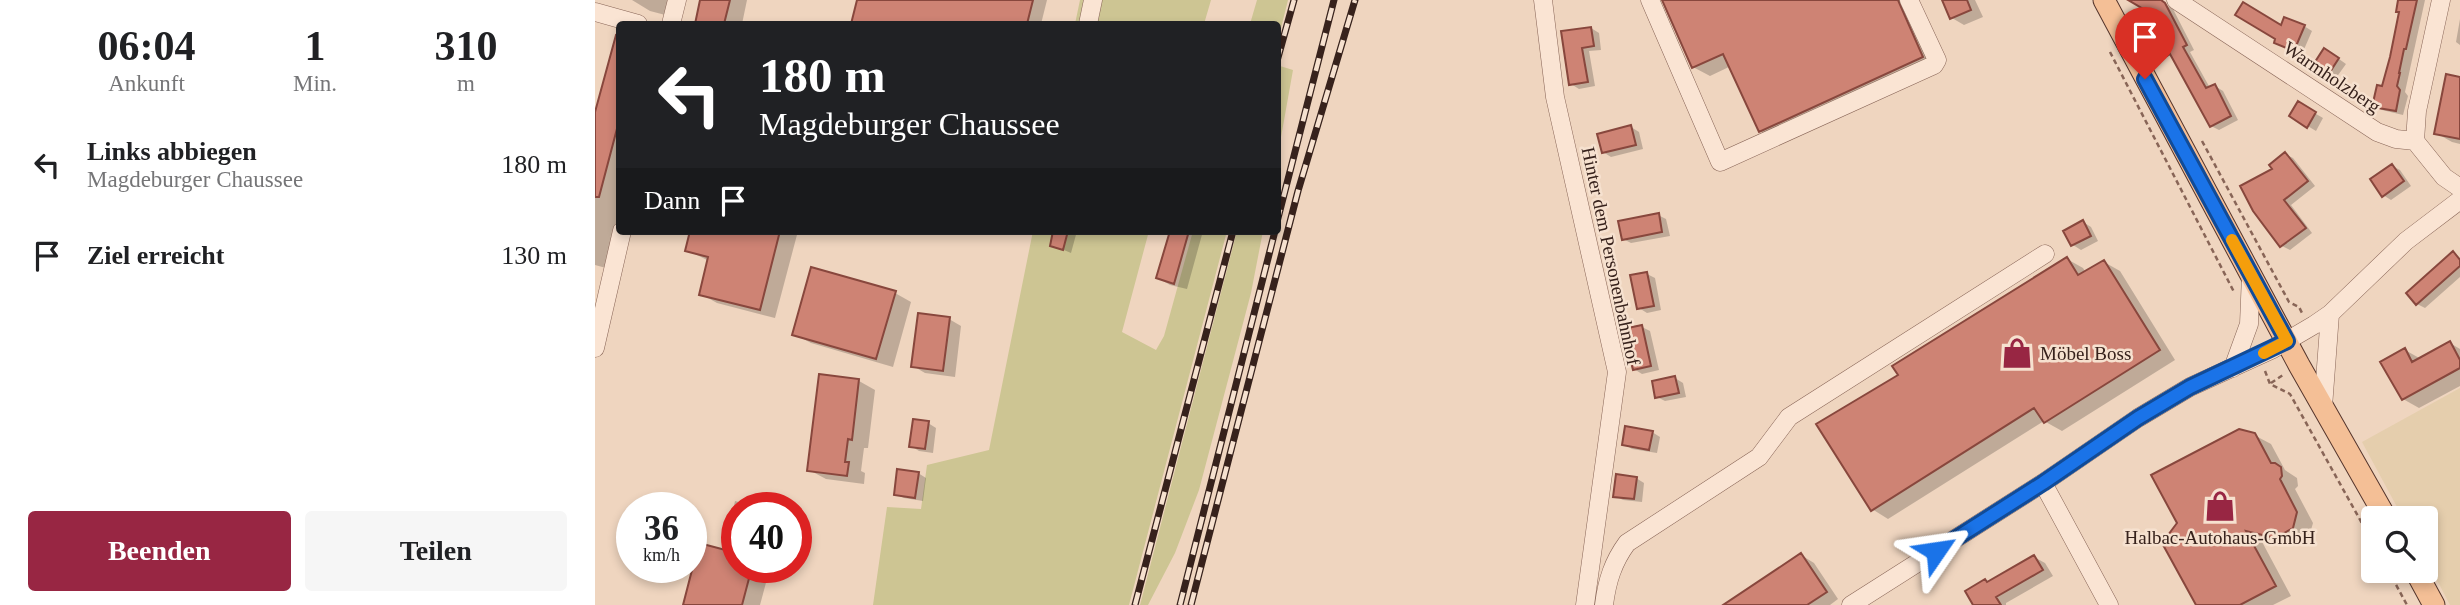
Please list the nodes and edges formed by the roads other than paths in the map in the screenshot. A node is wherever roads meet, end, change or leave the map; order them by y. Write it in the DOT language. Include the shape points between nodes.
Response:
graph roads {
  1 [pos="677,0"];
  2 [pos="1093,0"];
  3 [pos="1543,0"];
  4 [pos="1650,0"];
  5 [pos="1909,0"];
  6 [pos="2104,0"];
  7 [pos="2176,0"];
  8 [pos="2441,0"];
  9 [pos="595,12"];
  10 [pos="627,21"];
  11 [pos="672,21"];
  12 [pos="1089,21"];
  13 [pos="2415,141"];
  14 [pos="2460,188"];
  15 [pos="2460,200"];
  16 [pos="621,235"];
  17 [pos="2045,254"];
  18 [pos="2251,275"];
  19 [pos="2330,314"];
  20 [pos="2287,341"];
  21 [pos="595,348"];
  22 [pos="2233,368"];
  23 [pos="2323,407"];
  24 [pos="2043,483"];
  25 [pos="2379,506"];
  26 [pos="2422,583"];
  27 [pos="1585,605"];
  28 [pos="1604,605"];
  29 [pos="1851,605"];
  30 [pos="2109,605"];
  31 [pos="2434,605"];
  1 -- 11 [label="street"];
  2 -- 12 [label="street"];
  3 -- 27 [label="street, Hinter dem Personenbahnhof" via="1555,97 1617,372"];
  4 -- 5 [label="street" via="1720,162 1934,65 1937,60"];
  6 -- 18 [label="main road"];
  7 -- 13 [label="street, Warmholzberg" via="2377,132"];
  8 -- 13 [label="street"];
  9 -- 10 [label="street"];
  13 -- 14 [label="street" via="2444,177"];
  15 -- 19 [label="street" via="2406,241"];
  16 -- 21 [label="street"];
  17 -- 28 [label="street" via="1789,417 1759,457 1627,543 1615,560"];
  18 -- 20 [label="main road"];
  18 -- 22 [label="street" via="2249,324"];
  19 -- 20 [label="street"];
  19 -- 23 [label="street"];
  20 -- 22 [label="street"];
  20 -- 23 [label="main road"];
  22 -- 24 [label="street" via="2138,418"];
  23 -- 25 [label="main road"];
  24 -- 29 [label="street"];
  24 -- 30 [label="street"];
  26 -- 31 [label="main road"];
}
